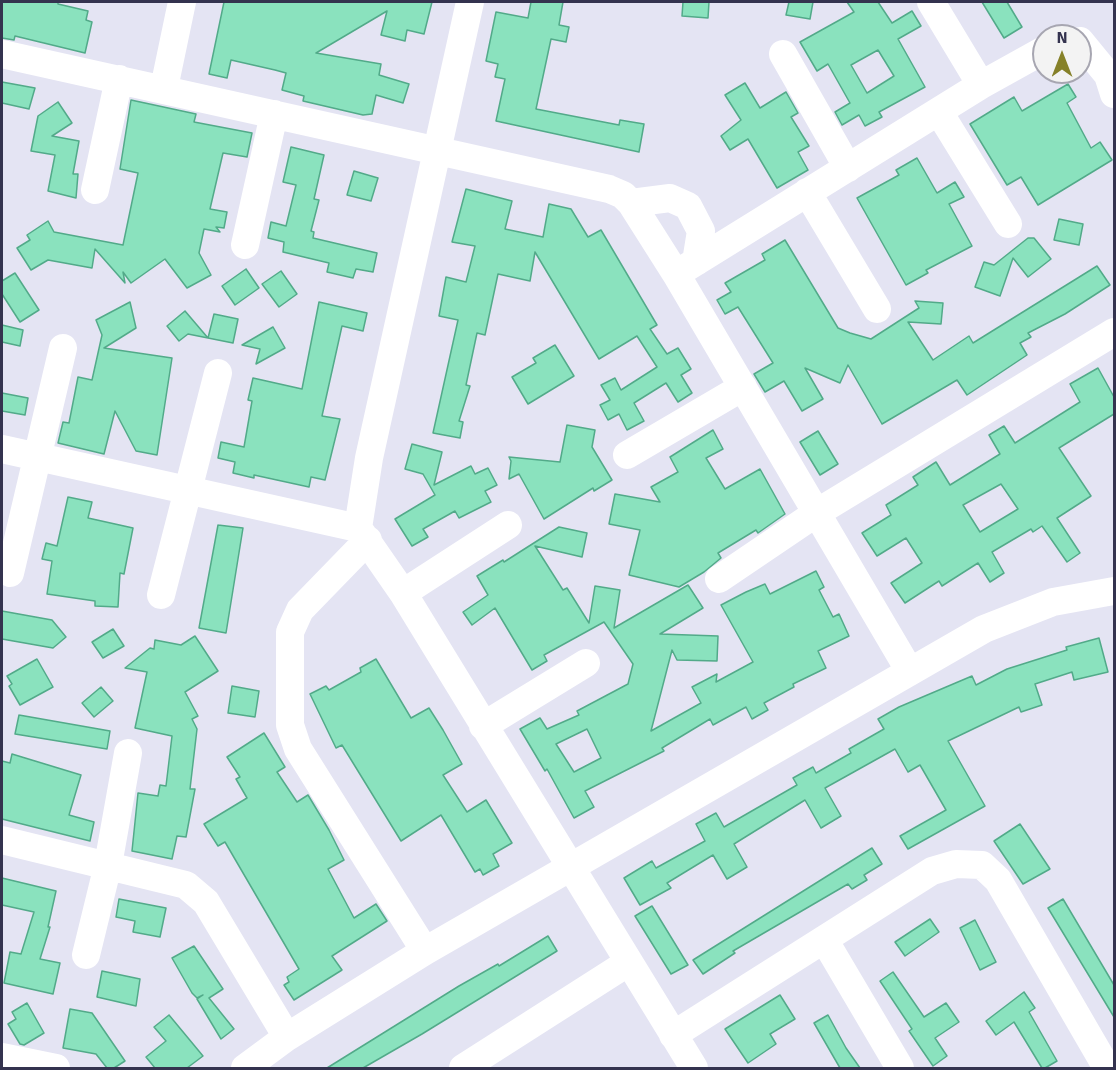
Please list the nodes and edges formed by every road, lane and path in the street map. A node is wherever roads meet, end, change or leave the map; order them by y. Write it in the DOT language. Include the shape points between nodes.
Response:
graph roads {
  1 [pos="182,2"];
  2 [pos="470,2"];
  3 [pos="931,2"];
  4 [pos="2,54"];
  5 [pos="783,54"];
  6 [pos="1092,56"];
  7 [pos="1032,57"];
  8 [pos="119,79"];
  9 [pos="981,86"];
  10 [pos="164,88"];
  11 [pos="1114,94"];
  12 [pos="939,112"];
  13 [pos="274,114"];
  14 [pos="438,152"];
  15 [pos="848,168"];
  16 [pos="95,190"];
  17 [pos="807,192"];
  18 [pos="632,204"];
  19 [pos="1008,224"];
  20 [pos="245,245"];
  21 [pos="686,268"];
  22 [pos="877,309"];
  23 [pos="1114,332"];
  24 [pos="63,348"];
  25 [pos="218,373"];
  26 [pos="743,387"];
  27 [pos="2,449"];
  28 [pos="627,455"];
  29 [pos="36,456"];
  30 [pos="189,489"];
  31 [pos="818,512"];
  32 [pos="508,525"];
  33 [pos="363,534"];
  34 [pos="10,573"];
  35 [pos="719,579"];
  36 [pos="1114,591"];
  37 [pos="403,593"];
  38 [pos="161,595"];
  39 [pos="586,663"];
  40 [pos="909,670"];
  41 [pos="483,726"];
  42 [pos="128,753"];
  43 [pos="2,840"];
  44 [pos="108,865"];
  45 [pos="571,867"];
  46 [pos="825,941"];
  47 [pos="425,951"];
  48 [pos="86,955"];
  49 [pos="629,962"];
  50 [pos="673,1035"];
  51 [pos="287,1036"];
  52 [pos="2,1057"];
  53 [pos="56,1068"];
  54 [pos="245,1068"];
  55 [pos="463,1068"];
  56 [pos="694,1068"];
  57 [pos="900,1068"];
  58 [pos="1107,1068"];
  1 -- 10 [label="street"];
  2 -- 14 [label="street"];
  3 -- 9 [label="street"];
  4 -- 8 [label="street"];
  5 -- 15 [label="street"];
  6 -- 11 [label="street" via="1108,75"];
  7 -- 9 [label="street"];
  8 -- 10 [label="street"];
  8 -- 16 [label="street"];
  9 -- 12 [label="street"];
  10 -- 13 [label="street"];
  12 -- 15 [label="street"];
  12 -- 19 [label="street"];
  13 -- 14 [label="street"];
  13 -- 20 [label="street"];
  14 -- 18 [label="street" via="609,189"];
  14 -- 33 [label="street" via="374,436"];
  15 -- 17 [label="street"];
  17 -- 21 [label="street"];
  17 -- 22 [label="street"];
  18 -- 21 [label="street"];
  18 -- 21 [label="street" via="670,198 688,206 701,231"];
  21 -- 26 [label="street"];
  23 -- 31 [label="street"];
  24 -- 29 [label="street"];
  25 -- 30 [label="street"];
  26 -- 28 [label="street"];
  26 -- 31 [label="street"];
  27 -- 29 [label="street"];
  29 -- 30 [label="street"];
  29 -- 34 [label="street"];
  30 -- 33 [label="street"];
  30 -- 38 [label="street"];
  31 -- 35 [label="street"];
  31 -- 40 [label="street"];
  32 -- 37 [label="street"];
  33 -- 37 [label="street"];
  33 -- 47 [label="street" via="300,610 290,632 290,725 298,749"];
  36 -- 40 [label="street" via="1053,602 984,629"];
  37 -- 41 [label="street"];
  39 -- 41 [label="street"];
  40 -- 45 [label="street"];
  41 -- 45 [label="street"];
  42 -- 44 [label="street"];
  43 -- 44 [label="street"];
  44 -- 48 [label="street"];
  44 -- 51 [label="street" via="186,885 206,902"];
  45 -- 47 [label="street"];
  45 -- 49 [label="street"];
  46 -- 50 [label="street"];
  46 -- 57 [label="street"];
  46 -- 58 [label="street" via="932,871 956,864 982,866 998,880"];
  47 -- 51 [label="street"];
  49 -- 50 [label="street"];
  49 -- 55 [label="street"];
  50 -- 56 [label="street"];
  51 -- 54 [label="street"];
  52 -- 53 [label="street"];
}
